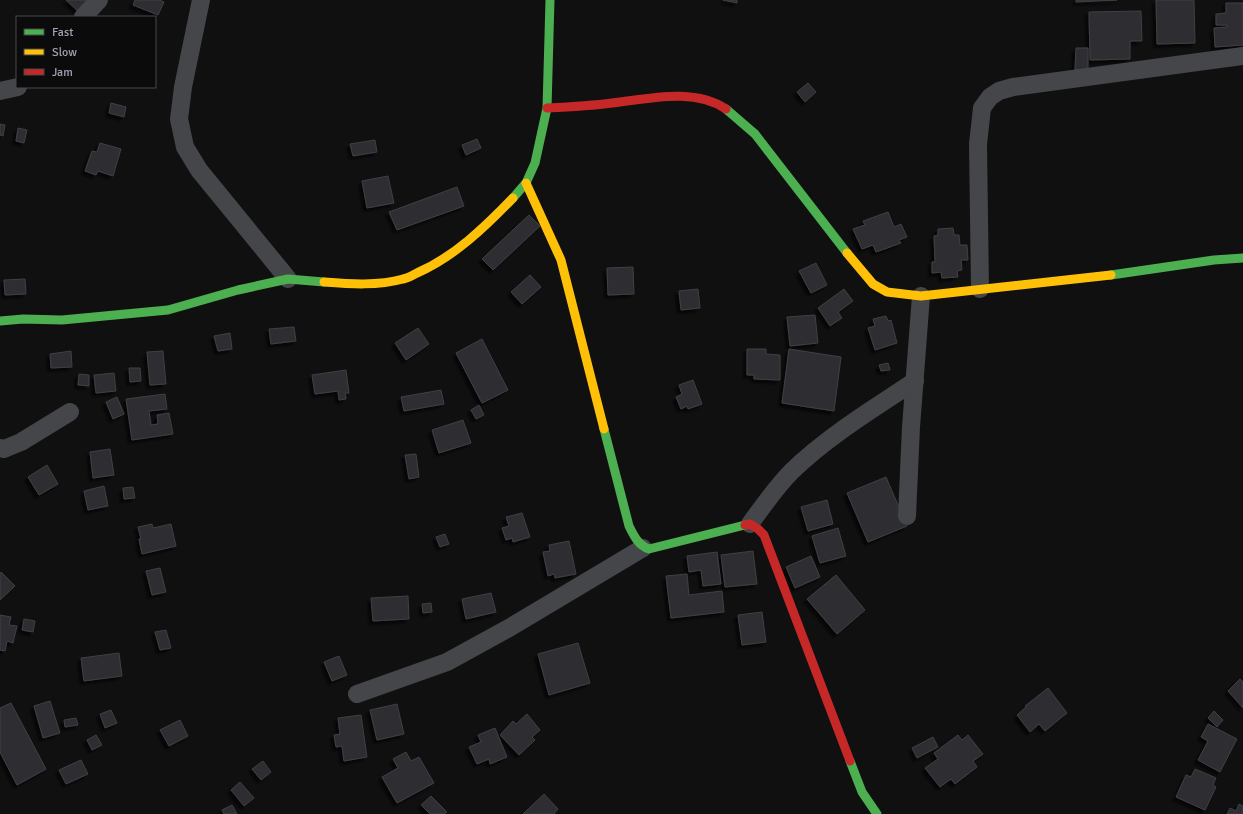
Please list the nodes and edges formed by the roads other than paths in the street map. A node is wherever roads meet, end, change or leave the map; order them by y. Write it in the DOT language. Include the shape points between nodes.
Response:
graph roads {
  1 [pos="99,0"];
  2 [pos="201,0"];
  3 [pos="550,0"];
  4 [pos="84,16"];
  5 [pos="1243,56"];
  6 [pos="16,87"];
  7 [pos="0,91"];
  8 [pos="547,108"];
  9 [pos="526,183"];
  10 [pos="1243,258"];
  11 [pos="288,278"];
  12 [pos="980,289"];
  13 [pos="921,296"];
  14 [pos="0,321"];
  15 [pos="915,381"];
  16 [pos="70,412"];
  17 [pos="0,448"];
  18 [pos="906,516"];
  19 [pos="750,524"];
  20 [pos="643,548"];
  21 [pos="357,694"];
  22 [pos="877,814"];
  1 -- 4 [label="street"];
  2 -- 11 [label="street" via="179,119 185,147 199,170"];
  3 -- 8 [label="street"];
  5 -- 12 [label="street" via="1013,87 990,97 982,108 978,144"];
  6 -- 7 [label="street"];
  8 -- 9 [label="street" via="535,163"];
  8 -- 13 [label="street" via="671,97 697,97 718,103 755,134 873,284 887,292"];
  9 -- 11 [label="street" via="492,220 464,243 431,267 404,279 355,284"];
  9 -- 20 [label="street" via="561,260 629,526"];
  10 -- 12 [label="street" via="1099,277"];
  11 -- 14 [label="street" via="168,310 62,320"];
  12 -- 13 [label="street"];
  13 -- 15 [label="street"];
  15 -- 18 [label="street"];
  15 -- 19 [label="street" via="817,448 787,476"];
  16 -- 17 [label="street" via="21,442 4,449"];
  19 -- 20 [label="street" via="660,548"];
  19 -- 22 [label="street" via="764,535 862,792"];
  20 -- 21 [label="street" via="447,662"];
}
